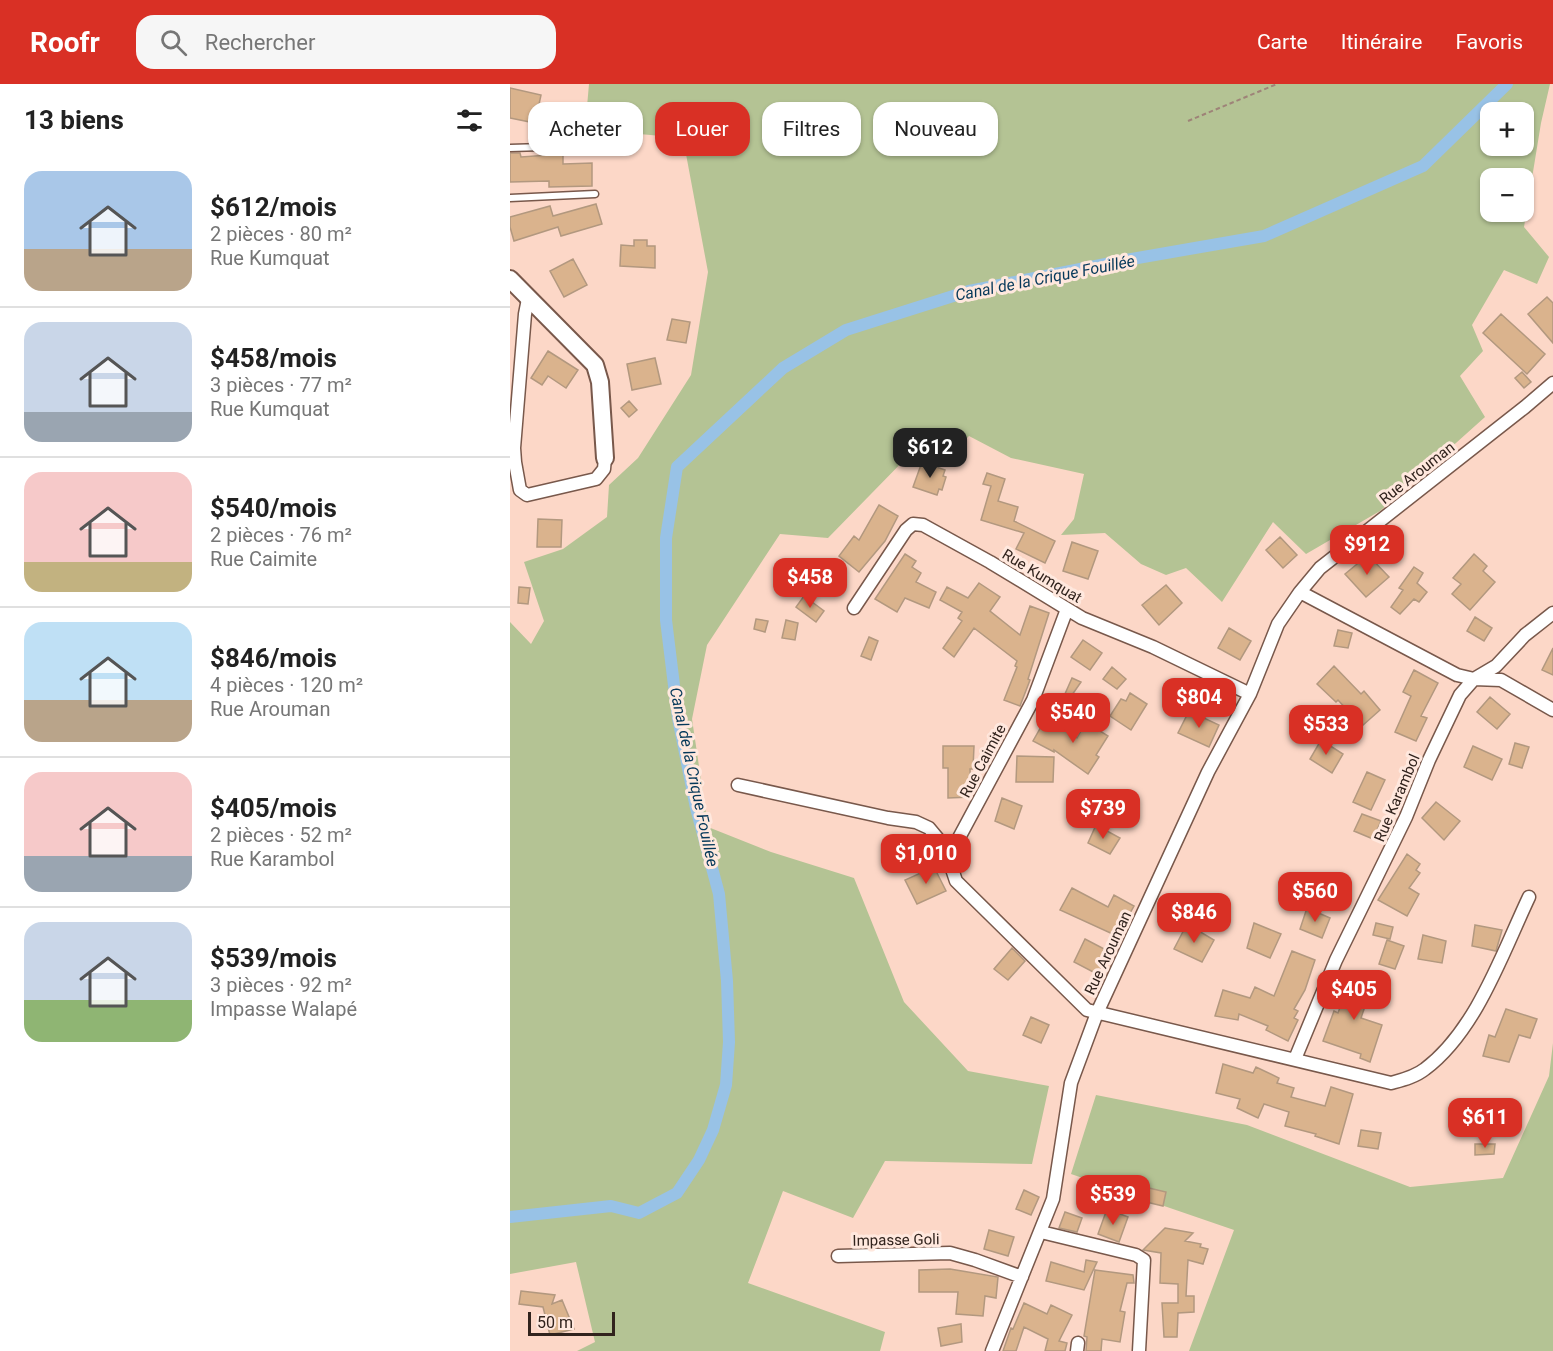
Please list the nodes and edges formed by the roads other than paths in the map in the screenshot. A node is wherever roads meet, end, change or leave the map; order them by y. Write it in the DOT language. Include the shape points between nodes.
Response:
graph roads {
  1 [pos="528,147"];
  2 [pos="510,148"];
  3 [pos="595,194"];
  4 [pos="510,198"];
  5 [pos="510,279"];
  6 [pos="528,299"];
  7 [pos="1553,383"];
  8 [pos="605,458"];
  9 [pos="1300,592"];
  10 [pos="854,608"];
  11 [pos="1067,609"];
  12 [pos="1553,613"];
  13 [pos="1474,679"];
  14 [pos="1250,694"];
  15 [pos="1553,710"];
  16 [pos="738,785"];
  17 [pos="951,866"];
  18 [pos="1529,897"];
  19 [pos="1097,1013"];
  20 [pos="1294,1059"];
  21 [pos="1041,1232"];
  22 [pos="838,1256"];
  23 [pos="1022,1276"];
  24 [pos="992,1351"];
  25 [pos="1139,1351"];
  1 -- 2 [label="lane"];
  3 -- 4 [label="lane"];
  5 -- 6 [label="street"];
  6 -- 8 [label="street" via="595,365 600,382"];
  6 -- 8 [label="street" via="514,448 520,490 526,495 596,479 604,469"];
  7 -- 9 [label="street, Rue Arouman" via="1320,568"];
  9 -- 13 [label="street" via="1457,675"];
  9 -- 14 [label="street, Rue Arouman" via="1278,624"];
  10 -- 11 [label="street, Rue Kumquat" via="913,524 923,525"];
  11 -- 14 [label="street, Rue Kumquat"];
  11 -- 17 [label="street, Rue Caimite" via="1033,700 953,849"];
  12 -- 13 [label="street, Rue Karambol" via="1496,666"];
  13 -- 15 [label="street" via="1501,680"];
  13 -- 20 [label="street, Rue Karambol" via="1460,695 1429,760"];
  14 -- 19 [label="street, Rue Arouman" via="1209,772"];
  16 -- 17 [label="street" via="916,822 929,828 939,840"];
  17 -- 19 [label="street" via="956,881 1080,1004"];
  18 -- 20 [label="street" via="1462,1032 1423,1071 1391,1083"];
  19 -- 20 [label="street"];
  19 -- 21 [label="street, Rue Arouman" via="1071,1083 1053,1199"];
  21 -- 23 [label="street, Rue Arouman"];
  21 -- 25 [label="street" via="1144,1260"];
  22 -- 23 [label="street, Impasse Goli" via="950,1254"];
  23 -- 24 [label="street, Rue Arouman"];
}
